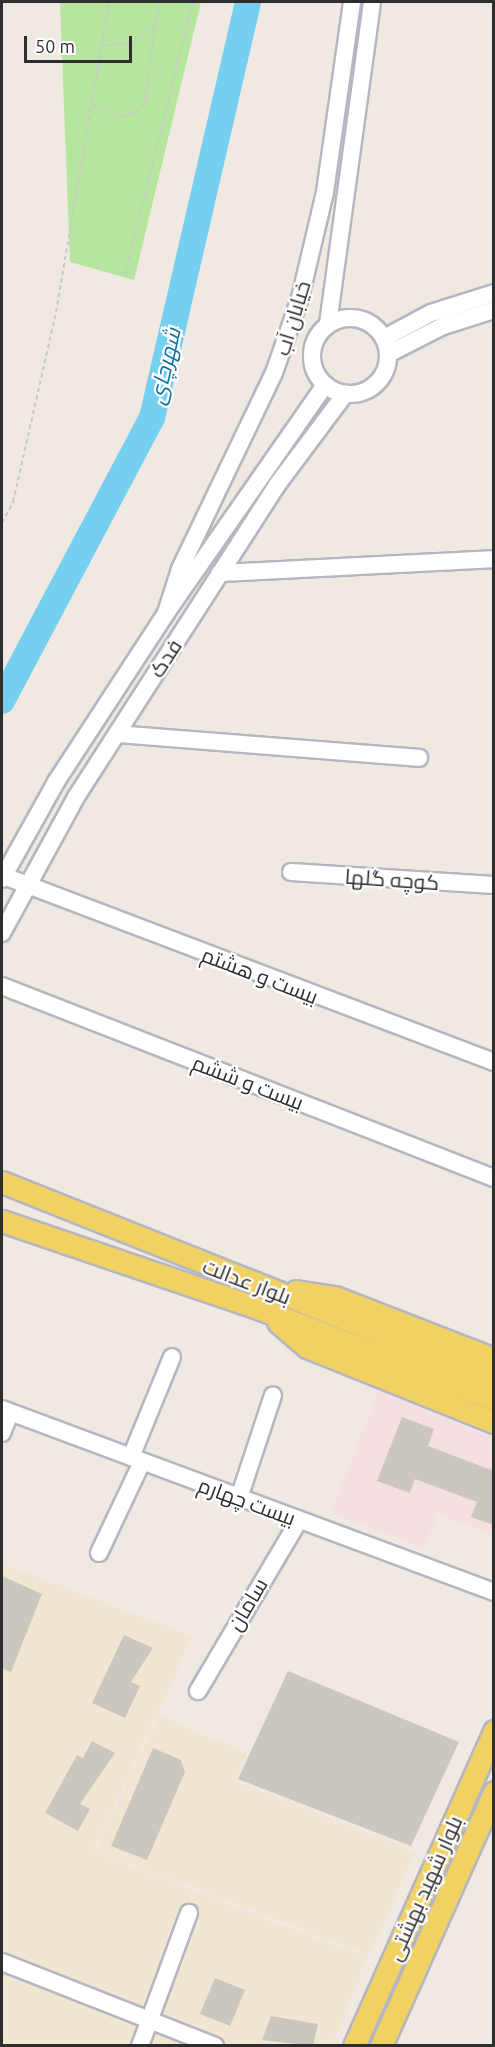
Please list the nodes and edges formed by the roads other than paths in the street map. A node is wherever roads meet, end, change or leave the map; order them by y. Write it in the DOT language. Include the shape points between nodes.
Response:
graph roads {
  1 [pos="352,2"];
  2 [pos="372,2"];
  3 [pos="494,293"];
  4 [pos="494,310"];
  5 [pos="328,324"];
  6 [pos="386,346"];
  7 [pos="325,385"];
  8 [pos="345,394"];
  9 [pos="494,559"];
  10 [pos="220,573"];
  11 [pos="166,613"];
  12 [pos="117,734"];
  13 [pos="419,758"];
  14 [pos="291,872"];
  15 [pos="2,877"];
  16 [pos="494,885"];
  17 [pos="27,887"];
  18 [pos="2,933"];
  19 [pos="2,986"];
  20 [pos="494,1062"];
  21 [pos="494,1178"];
  22 [pos="2,1182"];
  23 [pos="2,1221"];
  24 [pos="251,1283"];
  25 [pos="263,1310"];
  26 [pos="172,1358"];
  27 [pos="494,1359"];
  28 [pos="494,1378"];
  29 [pos="273,1395"];
  30 [pos="494,1399"];
  31 [pos="6,1411"];
  32 [pos="494,1422"];
  33 [pos="2,1433"];
  34 [pos="137,1460"];
  35 [pos="239,1497"];
  36 [pos="298,1520"];
  37 [pos="99,1553"];
  38 [pos="494,1592"];
  39 [pos="198,1691"];
  40 [pos="491,1743"];
  41 [pos="494,1792"];
  42 [pos="189,1913"];
  43 [pos="2,1962"];
  44 [pos="150,2020"];
  45 [pos="140,2046"];
  46 [pos="215,2046"];
  47 [pos="354,2046"];
  48 [pos="381,2046"];
  1 -- 11 [label="street, خیابان آب" via="325,192 300,298 274,374 180,568"];
  2 -- 5 [label="street, خیابان آب"];
  3 -- 6 [label="street" via="431,313"];
  4 -- 6 [label="street"];
  5 -- 6 [label="street" via="359,319"];
  5 -- 7 [label="street" via="312,347 314,368"];
  6 -- 8 [label="street" via="380,379 365,390"];
  7 -- 8 [label="street"];
  7 -- 11 [label="street, فدک"];
  8 -- 10 [label="street, فدک"];
  9 -- 10 [label="street"];
  10 -- 12 [label="street, فدک"];
  11 -- 15 [label="street, فدک" via="56,782"];
  12 -- 13 [label="street"];
  12 -- 17 [label="street, فدک"];
  14 -- 16 [label="street, کوچه گلها"];
  15 -- 17 [label="street, بیست و هشتم"];
  17 -- 18 [label="street, فدک"];
  17 -- 20 [label="street, بیست و هشتم"];
  19 -- 21 [label="street, بیست و ششم"];
  22 -- 24 [label="main road, بلوار عدالت"];
  23 -- 25 [label="main road, بلوار عدالت"];
  24 -- 27 [label="main road" via="335,1297"];
  24 -- 28 [label="main road, بلوار عدالت"];
  25 -- 30 [label="main road, بلوار عدالت"];
  25 -- 32 [label="main road" via="307,1347"];
  26 -- 34 [label="street"];
  29 -- 35 [label="street"];
  31 -- 33 [label="street"];
  31 -- 34 [label="street, بیست چهارم"];
  34 -- 35 [label="street, بیست چهارم"];
  34 -- 37 [label="street"];
  35 -- 36 [label="street, بیست چهارم"];
  36 -- 38 [label="street, بیست چهارم"];
  36 -- 39 [label="street, سامان"];
  40 -- 47 [label="main road, بلوار شهید بهشتی"];
  41 -- 48 [label="main road, بلوار شهید بهشتی"];
  42 -- 44 [label="street"];
  43 -- 44 [label="street"];
  44 -- 45 [label="street"];
  44 -- 46 [label="street"];
}
